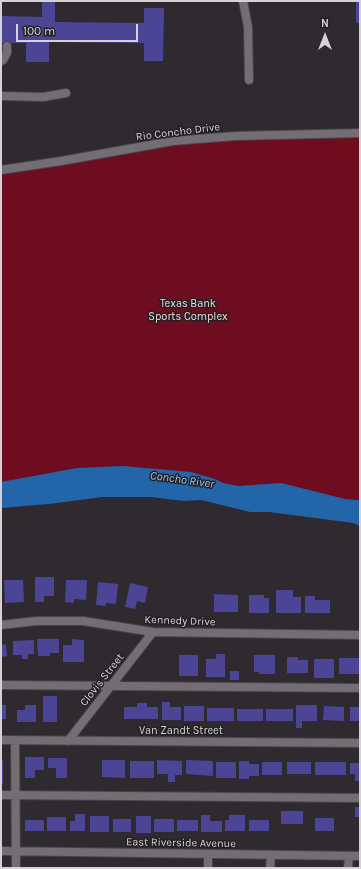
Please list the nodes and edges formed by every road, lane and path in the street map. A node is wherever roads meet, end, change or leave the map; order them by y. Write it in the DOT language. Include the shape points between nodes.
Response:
graph roads {
  1 [pos="243,1"];
  2 [pos="7,46"];
  3 [pos="1,61"];
  4 [pos="250,80"];
  5 [pos="66,93"];
  6 [pos="1,96"];
  7 [pos="360,133"];
  8 [pos="1,170"];
  9 [pos="1,625"];
  10 [pos="153,632"];
  11 [pos="360,635"];
  12 [pos="1,686"];
  13 [pos="110,686"];
  14 [pos="360,688"];
  15 [pos="1,740"];
  16 [pos="15,740"];
  17 [pos="68,741"];
  18 [pos="360,743"];
  19 [pos="1,795"];
  20 [pos="15,795"];
  21 [pos="360,798"];
  22 [pos="1,851"];
  23 [pos="16,851"];
  24 [pos="208,855"];
  25 [pos="270,855"];
  26 [pos="349,856"];
  27 [pos="360,856"];
  28 [pos="16,868"];
  29 [pos="208,868"];
  30 [pos="270,868"];
  31 [pos="348,868"];
  1 -- 4 [label="street" via="248,26"];
  2 -- 3 [label="street" via="7,52"];
  5 -- 6 [label="street" via="43,97"];
  7 -- 8 [label="street, Rio Concho Drive" via="235,136 181,141"];
  9 -- 10 [label="street, Kennedy Drive" via="36,621 83,621"];
  10 -- 11 [label="street, Kennedy Drive"];
  10 -- 13 [label="street, Clovis Street"];
  12 -- 13 [label="street"];
  13 -- 14 [label="street"];
  13 -- 17 [label="street, Clovis Street"];
  15 -- 16 [label="street, Van Zandt Street"];
  16 -- 17 [label="street, Van Zandt Street"];
  16 -- 20 [label="street"];
  17 -- 18 [label="street, Van Zandt Street"];
  19 -- 20 [label="street"];
  20 -- 21 [label="street"];
  20 -- 23 [label="street"];
  22 -- 23 [label="street, East Riverside Avenue"];
  23 -- 24 [label="street, East Riverside Avenue"];
  23 -- 28 [label="street"];
  24 -- 25 [label="street, East Riverside Avenue"];
  24 -- 29 [label="street"];
  25 -- 26 [label="street, East Riverside Avenue"];
  25 -- 30 [label="street"];
  26 -- 27 [label="street, East Riverside Avenue"];
  26 -- 31 [label="street"];
}
